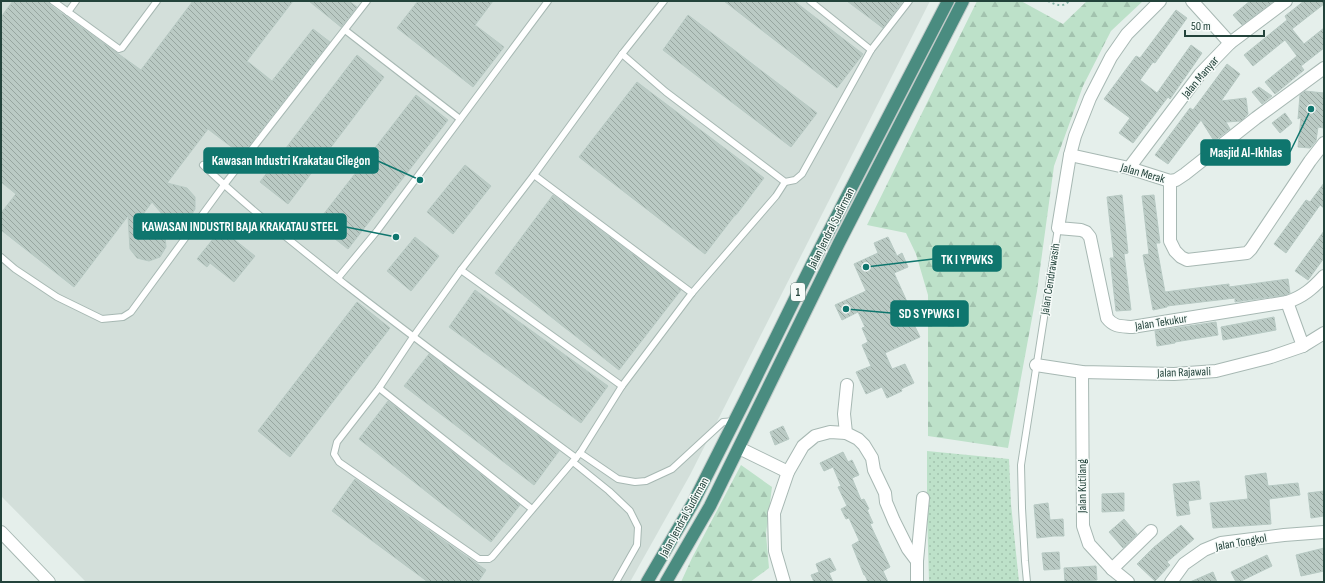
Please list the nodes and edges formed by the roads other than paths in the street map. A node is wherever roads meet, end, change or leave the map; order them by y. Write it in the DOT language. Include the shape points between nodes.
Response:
graph roads {
  1 [pos="53,1"];
  2 [pos="76,1"];
  3 [pos="157,1"];
  4 [pos="367,1"];
  5 [pos="548,1"];
  6 [pos="664,1"];
  7 [pos="810,1"];
  8 [pos="909,1"];
  9 [pos="948,1"];
  10 [pos="963,1"];
  11 [pos="1160,1"];
  12 [pos="1192,1"];
  13 [pos="1286,1"];
  14 [pos="68,12"];
  15 [pos="345,30"];
  16 [pos="1230,43"];
  17 [pos="871,50"];
  18 [pos="622,54"];
  19 [pos="1324,68"];
  20 [pos="460,119"];
  21 [pos="1324,143"];
  22 [pos="1070,155"];
  23 [pos="203,164"];
  24 [pos="1129,168"];
  25 [pos="534,175"];
  26 [pos="1170,181"];
  27 [pos="785,182"];
  28 [pos="224,185"];
  29 [pos="1058,228"];
  30 [pos="1,258"];
  31 [pos="461,270"];
  32 [pos="1324,276"];
  33 [pos="338,278"];
  34 [pos="692,294"];
  35 [pos="1287,302"];
  36 [pos="1324,332"];
  37 [pos="413,337"];
  38 [pos="1303,346"];
  39 [pos="1036,365"];
  40 [pos="1082,372"];
  41 [pos="846,385"];
  42 [pos="622,386"];
  43 [pos="379,388"];
  44 [pos="735,421"];
  45 [pos="846,433"];
  46 [pos="739,448"];
  47 [pos="576,457"];
  48 [pos="788,472"];
  49 [pos="923,498"];
  50 [pos="532,509"];
  51 [pos="1151,531"];
  52 [pos="1,532"];
  53 [pos="1324,532"];
  54 [pos="917,560"];
  55 [pos="1112,569"];
  56 [pos="49,582"];
  57 [pos="616,582"];
  58 [pos="647,582"];
  59 [pos="666,582"];
  60 [pos="784,582"];
  61 [pos="917,582"];
  62 [pos="1027,582"];
  63 [pos="1128,582"];
  64 [pos="1171,582"];
  1 -- 14 [label="lane"];
  2 -- 14 [label="lane"];
  3 -- 14 [label="lane" via="119,49"];
  4 -- 15 [label="lane"];
  5 -- 20 [label="lane"];
  6 -- 18 [label="lane"];
  7 -- 17 [label="lane"];
  8 -- 17 [label="lane"];
  9 -- 44 [label="highway, Jalan Jendral Sudirman / 1" via="812,264"];
  10 -- 46 [label="highway, Jalan Jendral Sudirman / 1" via="839,243"];
  11 -- 22 [label="street, Jalan Cendrawasih" via="1127,34 1111,57 1090,98"];
  12 -- 16 [label="street"];
  13 -- 16 [label="street, Jalan Manyar"];
  15 -- 20 [label="lane"];
  15 -- 28 [label="lane"];
  16 -- 24 [label="street, Jalan Manyar" via="1200,74"];
  17 -- 27 [label="lane" via="802,174 795,180"];
  18 -- 25 [label="lane"];
  18 -- 27 [label="lane" via="666,92"];
  19 -- 26 [label="street, Jalan Merak" via="1185,174"];
  20 -- 33 [label="lane" via="377,231"];
  21 -- 26 [label="street" via="1247,253 1187,260 1181,257 1170,241"];
  22 -- 24 [label="street, Jalan Merak"];
  22 -- 29 [label="street, Jalan Cendrawasih"];
  23 -- 28 [label="lane"];
  24 -- 26 [label="street, Jalan Merak"];
  25 -- 31 [label="lane"];
  25 -- 34 [label="lane"];
  27 -- 34 [label="lane" via="776,196"];
  28 -- 30 [label="lane" via="131,312 123,317 102,319 57,298"];
  28 -- 33 [label="lane" via="283,236"];
  29 -- 35 [label="street, Jalan Tekukur" via="1086,232 1090,237 1107,318 1112,324 1132,327"];
  29 -- 39 [label="lane, Jalan Cendrawasih"];
  31 -- 37 [label="lane"];
  31 -- 42 [label="lane"];
  32 -- 35 [label="street, Jalan Tekukur" via="1307,293"];
  33 -- 37 [label="lane"];
  34 -- 42 [label="lane"];
  35 -- 38 [label="street"];
  36 -- 38 [label="street, Jalan Rajawali"];
  37 -- 43 [label="lane"];
  37 -- 47 [label="lane"];
  38 -- 40 [label="street, Jalan Rajawali" via="1216,371 1174,374"];
  39 -- 40 [label="street, Jalan Rajawali"];
  39 -- 62 [label="lane, Jalan Cendrawasih" via="1021,465"];
  40 -- 55 [label="street, Jalan Kutilang" via="1083,526 1089,544"];
  41 -- 45 [label="street"];
  42 -- 47 [label="lane"];
  43 -- 50 [label="lane"];
  43 -- 50 [label="lane" via="337,442 334,454 339,462 479,559 492,557"];
  44 -- 47 [label="lane" via="723,422 672,469 646,481 618,479"];
  44 -- 58 [label="highway, Jalan Jendral Sudirman / 1" via="693,503"];
  45 -- 48 [label="street" via="830,432 815,436 803,446"];
  45 -- 54 [label="street" via="858,439 872,458 874,470 894,521 908,549"];
  46 -- 48 [label="street"];
  46 -- 59 [label="highway, Jalan Jendral Sudirman / 1" via="710,506"];
  47 -- 50 [label="lane"];
  47 -- 57 [label="lane" via="630,511 638,527 637,545"];
  48 -- 60 [label="street" via="774,513 775,551"];
  49 -- 54 [label="street"];
  51 -- 55 [label="street"];
  52 -- 56 [label="street"];
  53 -- 64 [label="street, Jalan Tongkol" via="1217,544 1184,564"];
  54 -- 61 [label="street"];
  55 -- 63 [label="street, Jalan Kutilang"];
}
